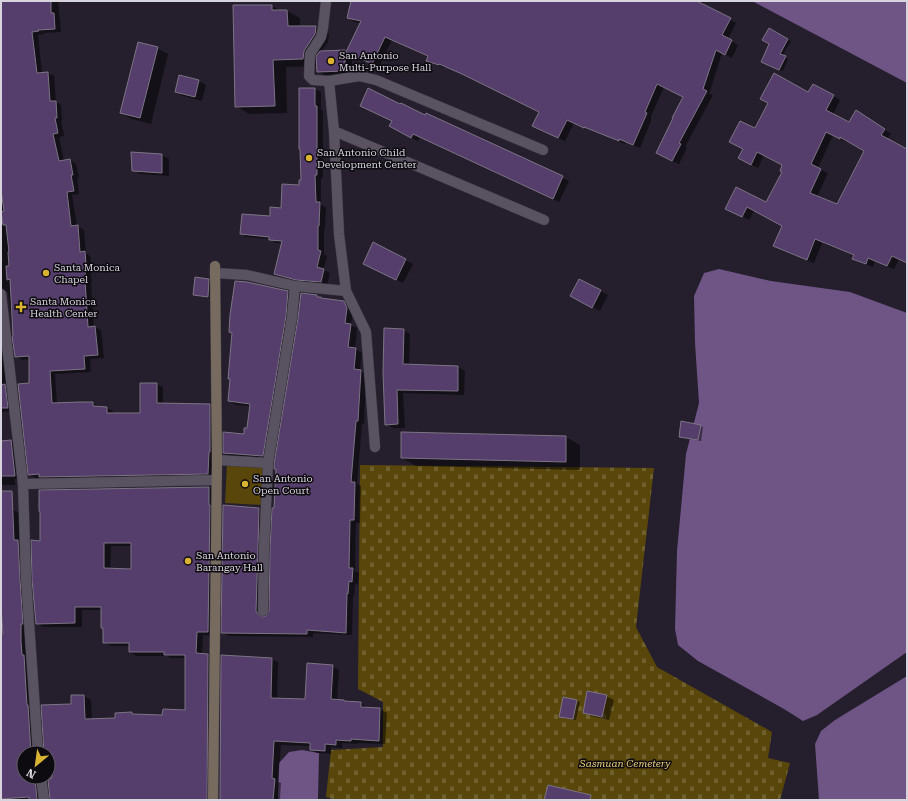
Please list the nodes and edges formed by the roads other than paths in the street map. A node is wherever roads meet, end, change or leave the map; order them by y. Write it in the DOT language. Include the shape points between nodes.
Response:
graph roads {
  1 [pos="326,1"];
  2 [pos="329,81"];
  3 [pos="334,131"];
  4 [pos="543,150"];
  5 [pos="544,220"];
  6 [pos="295,286"];
  7 [pos="346,291"];
  8 [pos="1,294"];
  9 [pos="375,447"];
  10 [pos="217,460"];
  11 [pos="268,463"];
  12 [pos="216,480"];
  13 [pos="23,484"];
  14 [pos="263,612"];
  15 [pos="37,745"];
  16 [pos="42,785"];
  17 [pos="44,800"];
  18 [pos="213,800"];
  1 -- 2 [label="street" via="321,36 310,54 309,76 313,80"];
  2 -- 3 [label="street"];
  2 -- 4 [label="street" via="359,76 376,80"];
  3 -- 5 [label="street"];
  3 -- 7 [label="street" via="339,234"];
  6 -- 7 [label="street"];
  6 -- 10 [label="street" via="215,270"];
  6 -- 11 [label="street"];
  7 -- 9 [label="street" via="366,332"];
  8 -- 13 [label="street"];
  10 -- 11 [label="street"];
  10 -- 12 [label="street"];
  11 -- 14 [label="street"];
  12 -- 13 [label="street"];
  12 -- 18 [label="street"];
  13 -- 15 [label="street" via="26,579"];
  16 -- 17 [label="street"];
}
